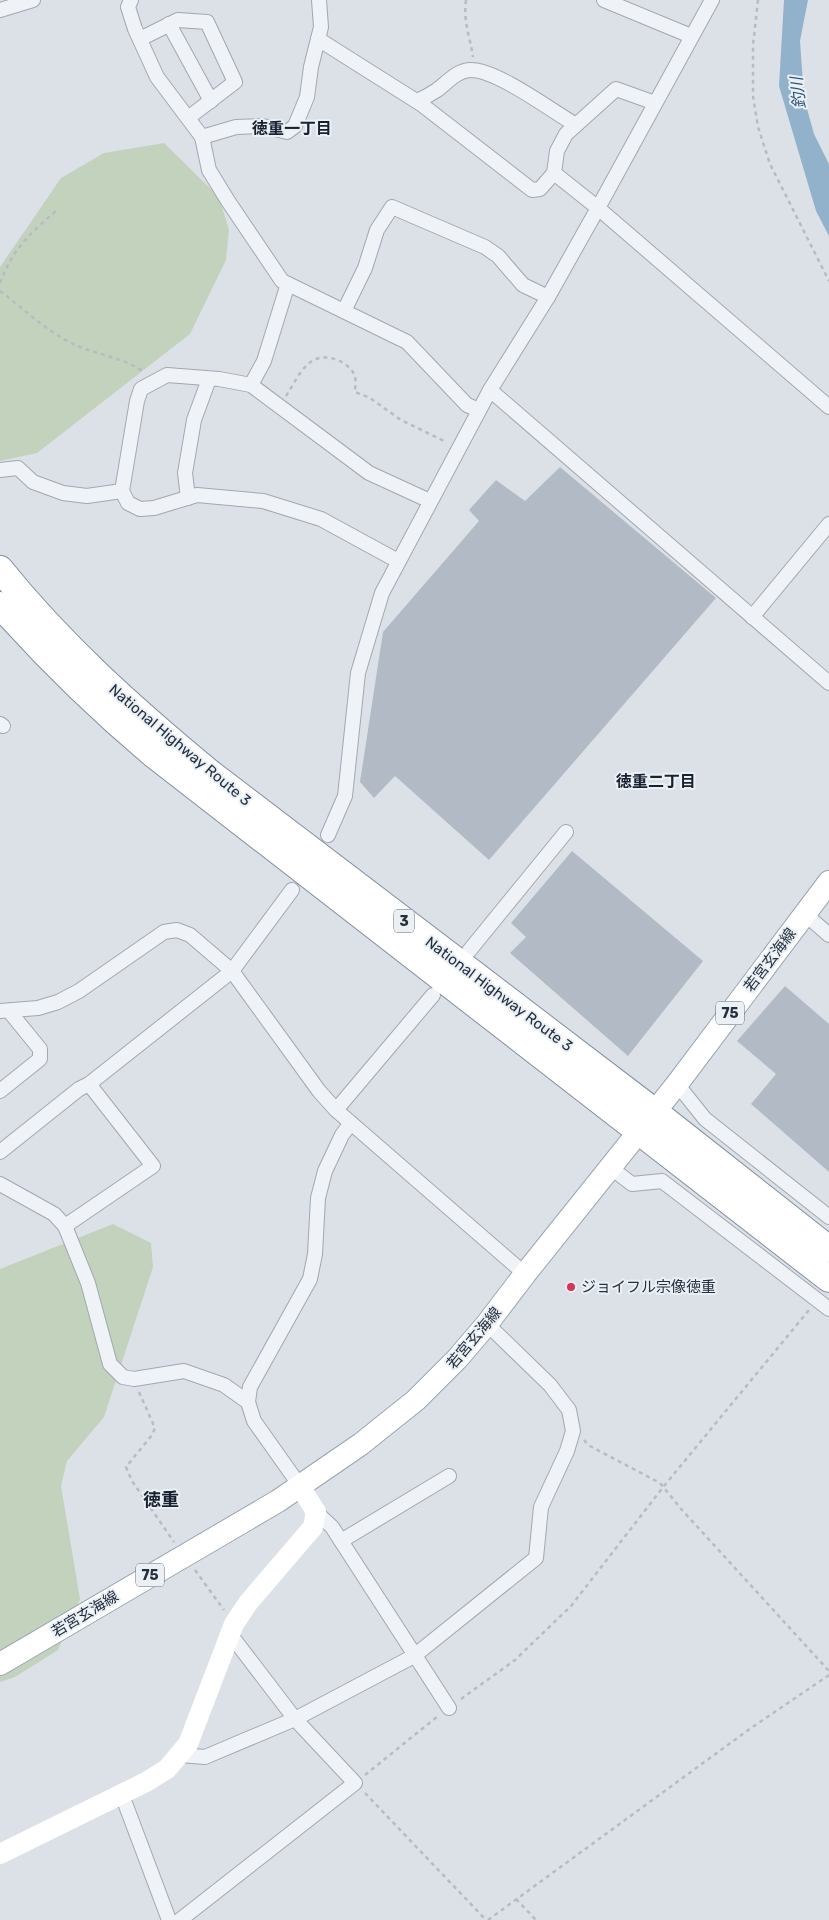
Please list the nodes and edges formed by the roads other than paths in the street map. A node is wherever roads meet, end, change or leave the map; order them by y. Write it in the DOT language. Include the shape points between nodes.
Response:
graph roads {
  1 [pos="33,0"];
  2 [pos="131,0"];
  3 [pos="319,0"];
  4 [pos="604,0"];
  5 [pos="712,0"];
  6 [pos="0,10"];
  7 [pos="169,24"];
  8 [pos="691,36"];
  9 [pos="140,38"];
  10 [pos="318,39"];
  11 [pos="211,101"];
  12 [pos="417,101"];
  13 [pos="656,103"];
  14 [pos="188,118"];
  15 [pos="576,125"];
  16 [pos="202,137"];
  17 [pos="554,174"];
  18 [pos="598,208"];
  19 [pos="286,290"];
  20 [pos="548,297"];
  21 [pos="344,312"];
  22 [pos="209,379"];
  23 [pos="252,385"];
  24 [pos="490,390"];
  25 [pos="829,407"];
  26 [pos="479,410"];
  27 [pos="0,470"];
  28 [pos="122,491"];
  29 [pos="188,498"];
  30 [pos="430,501"];
  31 [pos="829,524"];
  32 [pos="398,561"];
  33 [pos="0,569"];
  34 [pos="0,605"];
  35 [pos="752,617"];
  36 [pos="829,683"];
  37 [pos="566,832"];
  38 [pos="328,835"];
  39 [pos="829,882"];
  40 [pos="292,890"];
  41 [pos="805,914"];
  42 [pos="829,935"];
  43 [pos="468,951"];
  44 [pos="232,971"];
  45 [pos="433,995"];
  46 [pos="4,1011"];
  47 [pos="88,1084"];
  48 [pos="677,1084"];
  49 [pos="0,1091"];
  50 [pos="336,1110"];
  51 [pos="647,1122"];
  52 [pos="351,1124"];
  53 [pos="0,1152"];
  54 [pos="611,1168"];
  55 [pos="0,1184"];
  56 [pos="829,1217"];
  57 [pos="65,1226"];
  58 [pos="829,1249"];
  59 [pos="524,1274"];
  60 [pos="823,1290"];
  61 [pos="829,1309"];
  62 [pos="487,1324"];
  63 [pos="248,1402"];
  64 [pos="448,1476"];
  65 [pos="300,1486"];
  66 [pos="316,1512"];
  67 [pos="341,1541"];
  68 [pos="232,1629"];
  69 [pos="414,1656"];
  70 [pos="0,1664"];
  71 [pos="448,1708"];
  72 [pos="295,1719"];
  73 [pos="180,1755"];
  74 [pos="122,1795"];
  75 [pos="0,1854"];
  76 [pos="169,1920"];
  77 [pos="180,1920"];
  1 -- 6 [label="street"];
  2 -- 9 [label="street" via="128,7"];
  3 -- 10 [label="street" via="321,27"];
  4 -- 8 [label="street"];
  5 -- 8 [label="street"];
  7 -- 9 [label="street"];
  7 -- 11 [label="street"];
  7 -- 11 [label="street" via="178,20 207,22 235,82"];
  8 -- 13 [label="street"];
  9 -- 14 [label="street" via="157,77"];
  10 -- 12 [label="street"];
  10 -- 16 [label="street" via="307,97 295,126 287,132 263,126 236,127"];
  11 -- 14 [label="street"];
  12 -- 15 [label="street" via="451,77 469,70 487,73 509,83"];
  12 -- 17 [label="street" via="532,190 540,189"];
  13 -- 15 [label="street" via="616,89"];
  13 -- 18 [label="street"];
  14 -- 16 [label="street"];
  15 -- 17 [label="street" via="566,134 557,151"];
  16 -- 21 [label="street" via="209,170 282,281"];
  17 -- 18 [label="street"];
  18 -- 20 [label="street"];
  18 -- 25 [label="street"];
  19 -- 23 [label="street" via="264,361"];
  20 -- 21 [label="street" via="523,285 498,256 485,247 392,207 377,230 365,268"];
  20 -- 24 [label="street"];
  21 -- 26 [label="street" via="407,342 467,405"];
  22 -- 23 [label="street"];
  22 -- 28 [label="street" via="168,375 142,389 136,402"];
  22 -- 29 [label="street" via="194,420 185,473"];
  23 -- 30 [label="street" via="369,473"];
  24 -- 26 [label="street"];
  24 -- 35 [label="street"];
  26 -- 30 [label="street"];
  27 -- 28 [label="street" via="18,468 33,482 63,494 87,496"];
  28 -- 29 [label="street" via="128,503 140,509"];
  29 -- 32 [label="street" via="197,495 271,504 321,519"];
  30 -- 32 [label="street"];
  31 -- 35 [label="street"];
  32 -- 38 [label="street" via="382,593 358,673 345,796"];
  33 -- 51 [label="highway, National Highway Route 3 / 3" via="84,663 172,741"];
  34 -- 51 [label="highway, National Highway Route 3 / 3" via="79,689 154,755"];
  35 -- 36 [label="street"];
  37 -- 43 [label="street"];
  39 -- 41 [label="main road, 若宮玄海線 / 75"];
  40 -- 44 [label="street"];
  41 -- 42 [label="street"];
  41 -- 48 [label="main road, 若宮玄海線 / 75"];
  44 -- 46 [label="street" via="190,935 177,930 164,932 58,1002 38,1008"];
  44 -- 47 [label="street"];
  44 -- 50 [label="street"];
  45 -- 50 [label="street"];
  46 -- 49 [label="street" via="40,1049 40,1059"];
  47 -- 53 [label="street"];
  47 -- 57 [label="street" via="153,1166"];
  48 -- 51 [label="main road, 若宮玄海線 / 75"];
  48 -- 56 [label="street" via="705,1118"];
  50 -- 52 [label="street"];
  51 -- 54 [label="main road, 若宮玄海線 / 75"];
  51 -- 58 [label="highway, National Highway Route 3 / 3"];
  51 -- 60 [label="highway, National Highway Route 3 / 3"];
  52 -- 59 [label="street"];
  52 -- 63 [label="street" via="342,1135 325,1171 318,1198 315,1254 310,1279 250,1388"];
  54 -- 59 [label="main road, 若宮玄海線 / 75"];
  54 -- 60 [label="street" via="632,1184 662,1181"];
  55 -- 57 [label="street" via="54,1214"];
  57 -- 63 [label="street" via="88,1283 110,1364 123,1377 134,1379 184,1371 224,1385"];
  59 -- 62 [label="main road, 若宮玄海線 / 75"];
  60 -- 61 [label="street"];
  62 -- 65 [label="main road, 若宮玄海線 / 75" via="416,1400 362,1444"];
  62 -- 69 [label="street" via="550,1386 569,1410 573,1431 541,1506 536,1558"];
  63 -- 65 [label="street" via="254,1421"];
  64 -- 67 [label="street"];
  65 -- 66 [label="street"];
  65 -- 70 [label="main road, 若宮玄海線 / 75"];
  66 -- 67 [label="street" via="332,1526"];
  66 -- 68 [label="street" via="313,1527 248,1603"];
  67 -- 69 [label="street"];
  68 -- 72 [label="street"];
  68 -- 73 [label="street" via="194,1731"];
  69 -- 71 [label="street"];
  69 -- 72 [label="street"];
  72 -- 73 [label="street" via="205,1757"];
  72 -- 77 [label="street" via="355,1783"];
  73 -- 74 [label="street" via="167,1769"];
  74 -- 75 [label="street"];
  74 -- 76 [label="street"];
}
